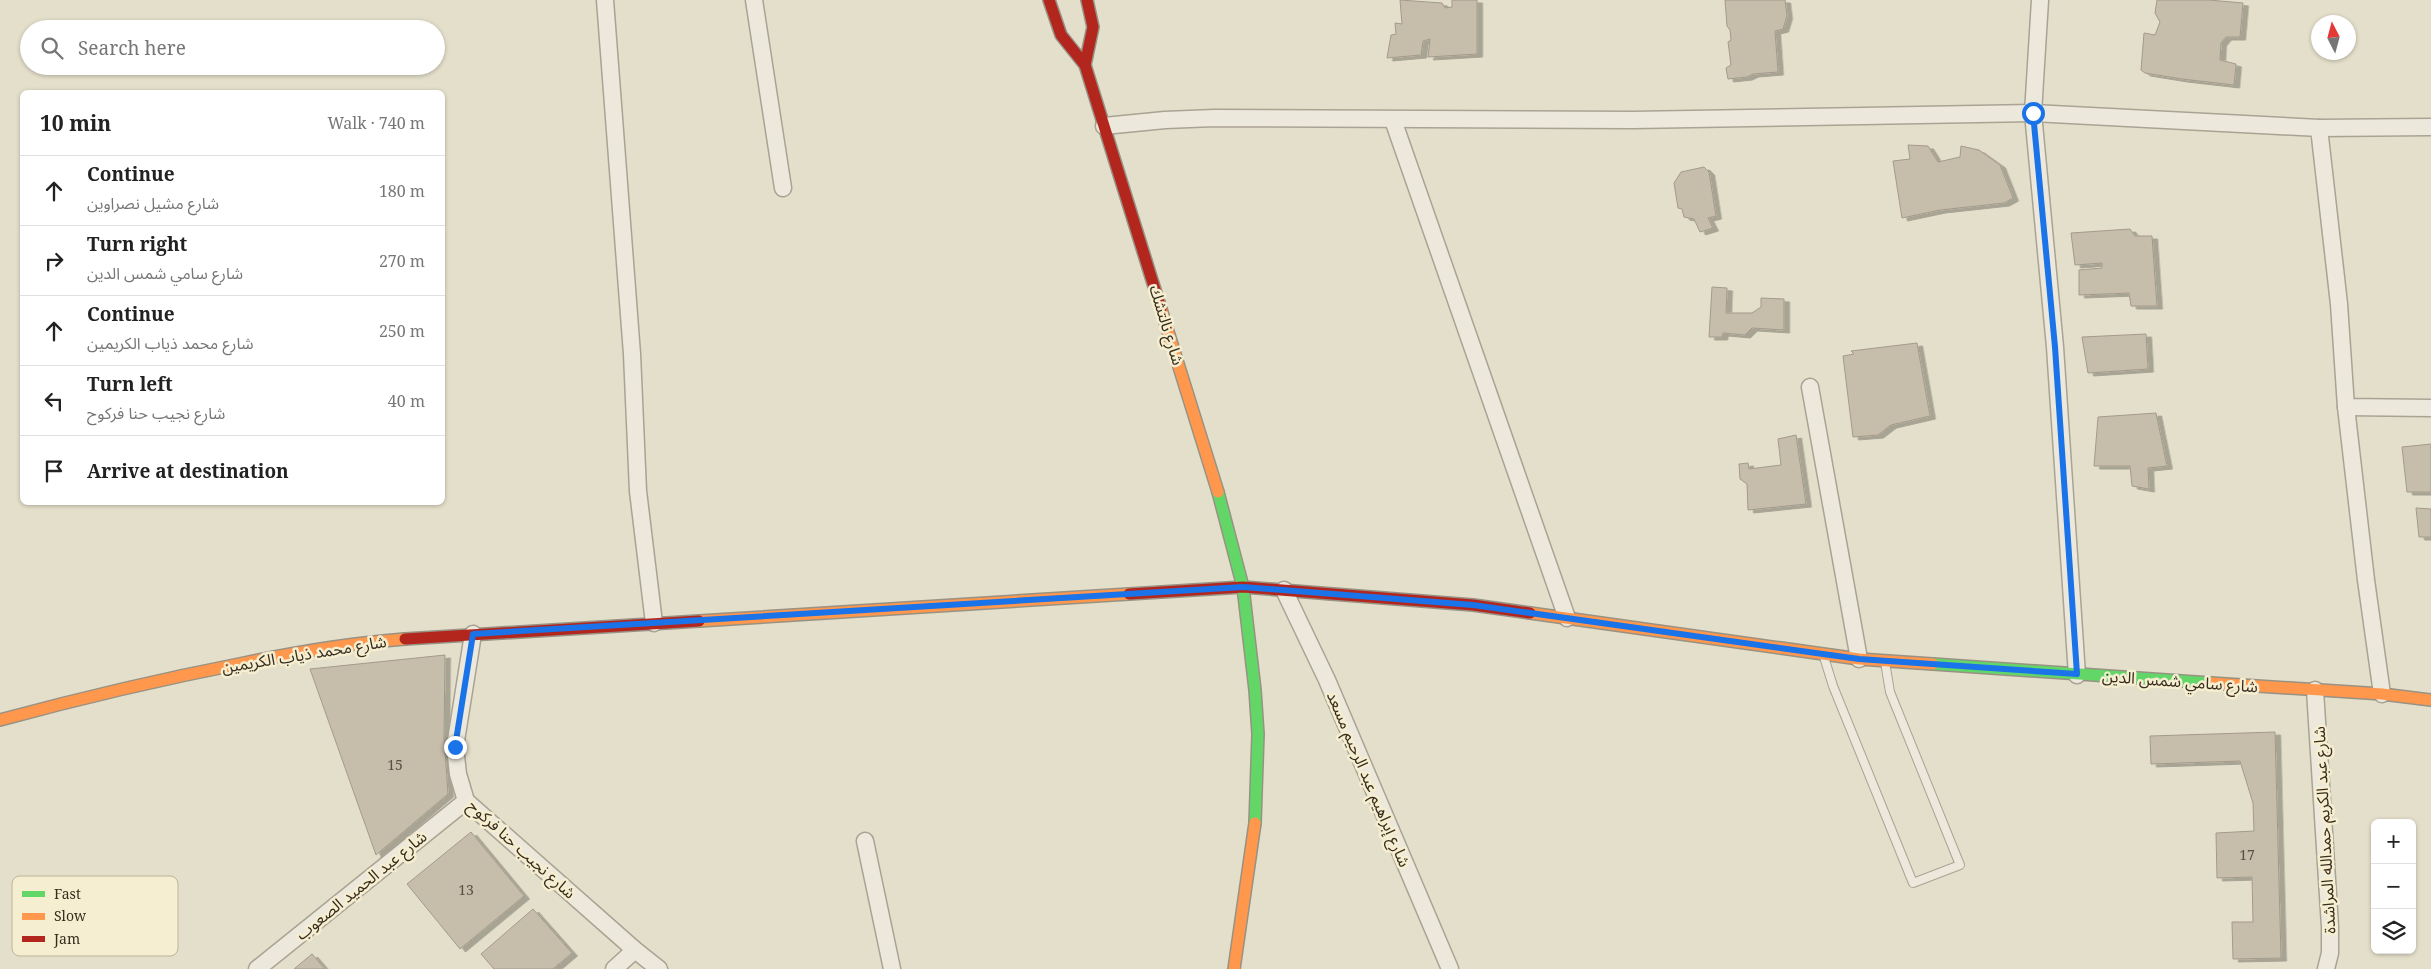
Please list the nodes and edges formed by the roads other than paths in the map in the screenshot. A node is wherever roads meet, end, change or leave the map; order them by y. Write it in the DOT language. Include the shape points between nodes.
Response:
graph roads {
  1 [pos="605,0"];
  2 [pos="754,0"];
  3 [pos="1049,0"];
  4 [pos="1087,0"];
  5 [pos="2040,0"];
  6 [pos="1085,65"];
  7 [pos="2033,113"];
  8 [pos="1393,120"];
  9 [pos="1104,126"];
  10 [pos="2431,127"];
  11 [pos="2319,128"];
  12 [pos="782,188"];
  13 [pos="1810,388"];
  14 [pos="2346,407"];
  15 [pos="2431,408"];
  16 [pos="1243,587"];
  17 [pos="1284,590"];
  18 [pos="1567,618"];
  19 [pos="654,623"];
  20 [pos="473,634"];
  21 [pos="1824,655"];
  22 [pos="1859,659"];
  23 [pos="1885,661"];
  24 [pos="2077,674"];
  25 [pos="2316,690"];
  26 [pos="2382,694"];
  27 [pos="2431,700"];
  28 [pos="0,720"];
  29 [pos="466,800"];
  30 [pos="865,841"];
  31 [pos="635,950"];
  32 [pos="256,969"];
  33 [pos="614,969"];
  34 [pos="660,969"];
  35 [pos="892,969"];
  36 [pos="1234,969"];
  37 [pos="1450,969"];
  38 [pos="2326,969"];
  1 -- 19 [label="street" via="632,354 638,491"];
  2 -- 12 [label="street"];
  3 -- 6 [label="street, شارع نالتشك" via="1061,35"];
  4 -- 6 [label="street, شارع نالتشك" via="1093,27"];
  5 -- 7 [label="street"];
  6 -- 9 [label="street, شارع نالتشك"];
  7 -- 8 [label="street" via="1633,120"];
  7 -- 11 [label="street"];
  7 -- 24 [label="street" via="2055,347"];
  8 -- 9 [label="street" via="1214,118"];
  8 -- 18 [label="street"];
  9 -- 16 [label="street, شارع نالتشك" via="1205,451"];
  10 -- 11 [label="street"];
  11 -- 14 [label="street" via="2339,304"];
  13 -- 22 [label="street"];
  14 -- 15 [label="street"];
  14 -- 26 [label="street"];
  16 -- 17 [label="street, شارع سامي شمس الدين"];
  16 -- 19 [label="street, شارع محمد ذياب الكريمين"];
  16 -- 36 [label="street, شارع نالتشك" via="1258,734 1254,836"];
  17 -- 18 [label="street, شارع سامي شمس الدين" via="1473,605"];
  17 -- 37 [label="street, شارع إبراهيم عبد الرحيم مسعد" via="1327,680"];
  18 -- 21 [label="street, شارع سامي شمس الدين"];
  19 -- 20 [label="street, شارع محمد ذياب الكريمين"];
  20 -- 28 [label="street, شارع محمد ذياب الكريمين" via="359,642 252,660 140,684"];
  20 -- 29 [label="street, شارع نجيب حنا فركوح" via="455,747 458,774"];
  21 -- 22 [label="street, شارع سامي شمس الدين"];
  21 -- 23 [label="lane" via="1833,686 1913,884 1960,865 1890,692"];
  22 -- 23 [label="street, شارع سامي شمس الدين"];
  23 -- 24 [label="street, شارع سامي شمس الدين"];
  24 -- 25 [label="street, شارع سامي شمس الدين"];
  25 -- 26 [label="street, شارع سامي شمس الدين"];
  25 -- 38 [label="street, شارع عبد الكريم حمدالله المراشدة" via="2330,927"];
  26 -- 27 [label="street, شارع سامي شمس الدين"];
  29 -- 31 [label="street, شارع نجيب حنا فركوح"];
  29 -- 32 [label="street, شارع عبد الحميد الصعوب"];
  30 -- 35 [label="street"];
  31 -- 33 [label="street"];
  31 -- 34 [label="street, شارع نجيب حنا فركوح"];
}
